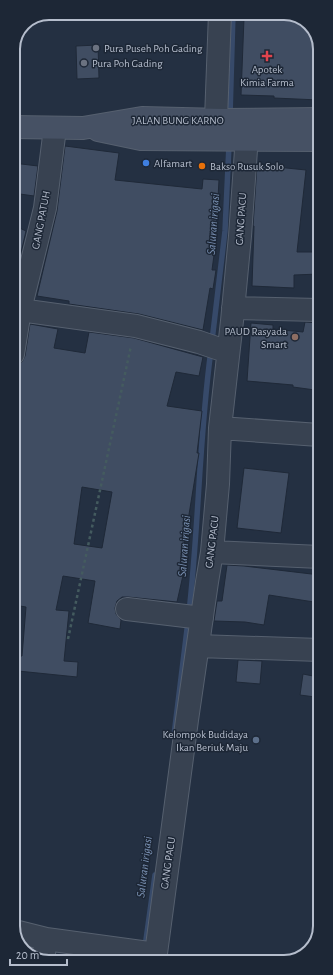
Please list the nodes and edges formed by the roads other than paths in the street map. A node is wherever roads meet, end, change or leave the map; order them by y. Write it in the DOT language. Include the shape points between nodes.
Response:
graph roads {
  1 [pos="221,20"];
  2 [pos="313,120"];
  3 [pos="20,127"];
  4 [pos="55,128"];
  5 [pos="234,128"];
  6 [pos="313,139"];
  7 [pos="20,295"];
  8 [pos="234,308"];
  9 [pos="20,310"];
  10 [pos="313,310"];
  11 [pos="215,347"];
  12 [pos="220,428"];
  13 [pos="313,436"];
  14 [pos="212,552"];
  15 [pos="313,557"];
  16 [pos="127,609"];
  17 [pos="192,617"];
  18 [pos="198,646"];
  19 [pos="313,650"];
  20 [pos="21,933"];
  21 [pos="46,939"];
  22 [pos="44,954"];
  23 [pos="148,955"];
  1 -- 5 [label="street, GANG PACU"];
  2 -- 5 [label="main road"];
  3 -- 4 [label="main road"];
  4 -- 5 [label="main road" via="83,128 141,139"];
  4 -- 7 [label="street, GANG PATUH" via="45,208"];
  5 -- 6 [label="main road"];
  5 -- 8 [label="street, GANG PACU"];
  8 -- 10 [label="street"];
  8 -- 11 [label="street, GANG PACU"];
  9 -- 11 [label="street" via="136,326"];
  11 -- 12 [label="street, GANG PACU"];
  12 -- 13 [label="street"];
  12 -- 14 [label="street, GANG PACU"];
  14 -- 15 [label="street"];
  14 -- 17 [label="street, GANG PACU"];
  16 -- 17 [label="street"];
  17 -- 18 [label="street, GANG PACU"];
  18 -- 19 [label="street"];
  18 -- 23 [label="street, GANG PACU"];
  20 -- 21 [label="street"];
  21 -- 22 [label="street"];
  21 -- 23 [label="street"];
}
